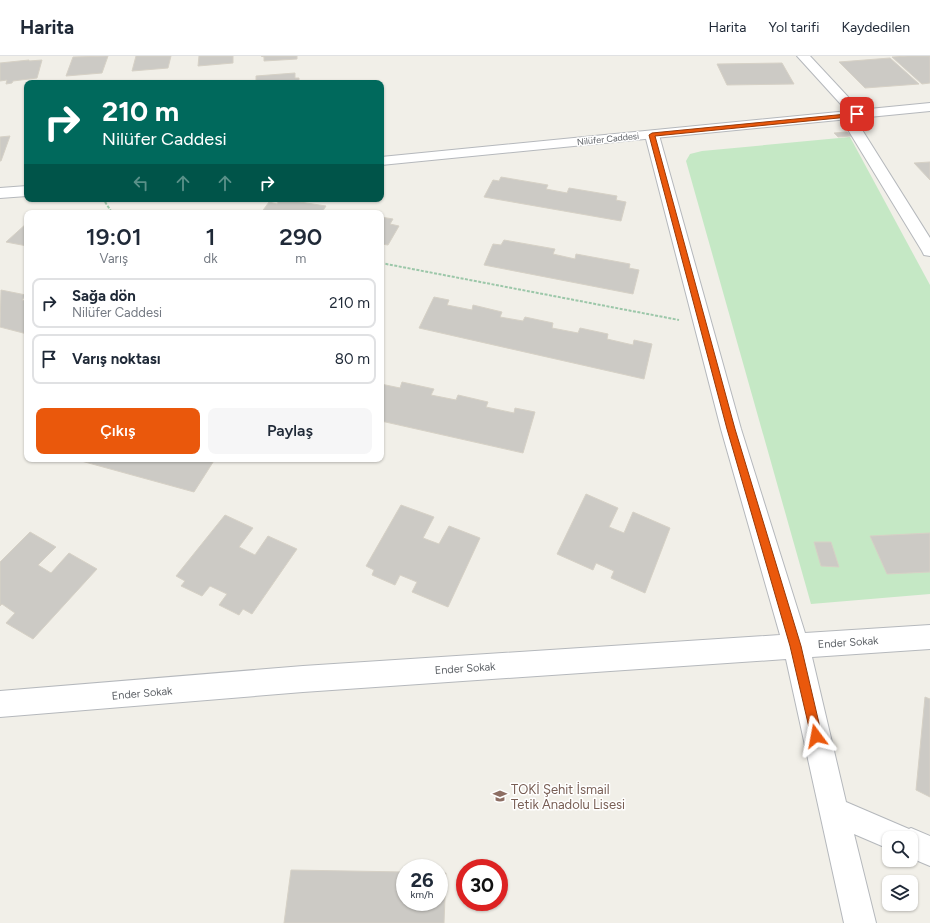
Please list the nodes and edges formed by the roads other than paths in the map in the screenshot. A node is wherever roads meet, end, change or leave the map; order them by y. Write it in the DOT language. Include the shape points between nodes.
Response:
graph roads {
  1 [pos="803,56"];
  2 [pos="930,107"];
  3 [pos="852,115"];
  4 [pos="652,135"];
  5 [pos="384,161"];
  6 [pos="24,191"];
  7 [pos="0,193"];
  8 [pos="930,251"];
  9 [pos="930,637"];
  10 [pos="796,646"];
  11 [pos="0,704"];
  12 [pos="834,811"];
  13 [pos="882,831"];
  14 [pos="918,846"];
  15 [pos="930,851"];
  16 [pos="860,923"];
  1 -- 3 [label="street"];
  2 -- 3 [label="street, Nilüfer Caddesi"];
  3 -- 4 [label="street, Nilüfer Caddesi"];
  3 -- 8 [label="street"];
  4 -- 5 [label="street, Nilüfer Caddesi"];
  4 -- 10 [label="street" via="731,429"];
  6 -- 7 [label="street"];
  9 -- 10 [label="street, Ender Sokak"];
  10 -- 11 [label="street, Ender Sokak" via="303,679"];
  10 -- 12 [label="street"];
  12 -- 13 [label="street"];
  12 -- 16 [label="street"];
  14 -- 15 [label="street"];
}
